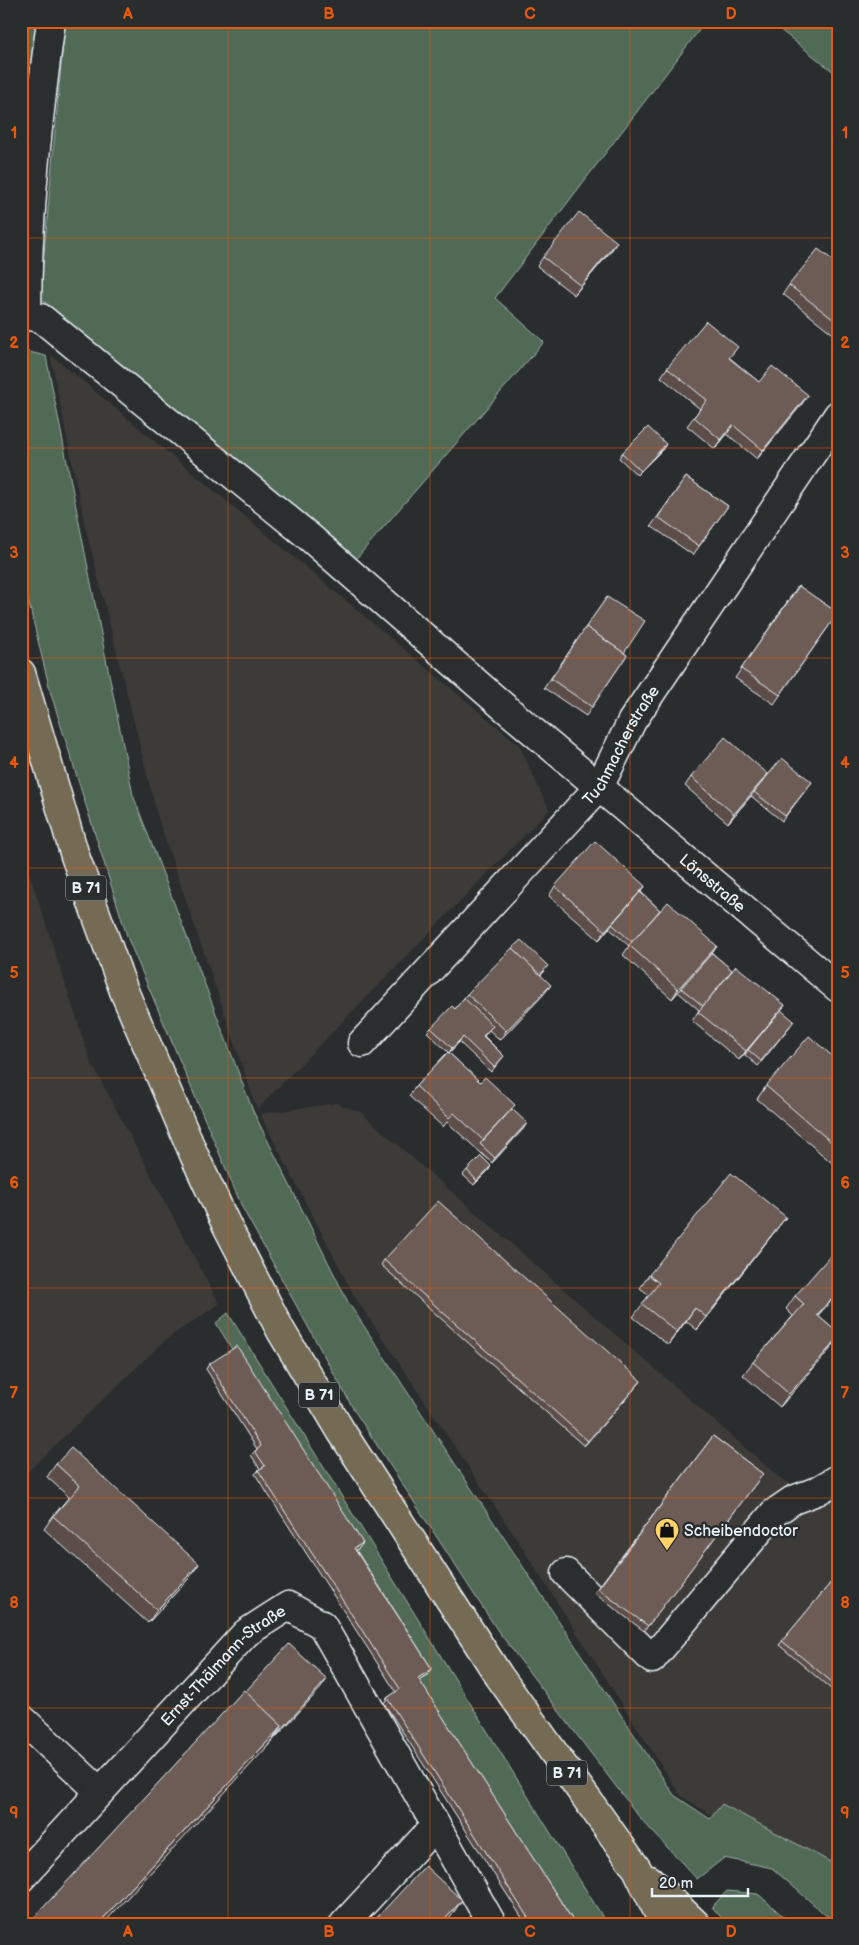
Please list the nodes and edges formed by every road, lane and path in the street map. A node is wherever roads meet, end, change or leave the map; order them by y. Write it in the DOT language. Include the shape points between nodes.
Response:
graph roads {
  1 [pos="51,21"];
  2 [pos="838,415"];
  3 [pos="21,673"];
  4 [pos="593,782"];
  5 [pos="838,988"];
  6 [pos="362,1043"];
  7 [pos="838,1480"];
  8 [pos="566,1573"];
  9 [pos="21,1718"];
  10 [pos="100,1792"];
  11 [pos="435,1826"];
  12 [pos="637,1869"];
  13 [pos="21,1878"];
  14 [pos="344,1924"];
  15 [pos="492,1924"];
  16 [pos="664,1924"];
  17 [pos="696,1924"];
  1 -- 4 [label="street, Lönsstraße" via="31,193 28,316 41,318 299,528"];
  2 -- 4 [label="street, Tuchmacherstraße"];
  3 -- 12 [label="main road, B 71" via="75,856 124,990 210,1190 281,1331 341,1431 500,1676"];
  4 -- 5 [label="street, Lönsstraße"];
  4 -- 6 [label="street, Tuchmacherstraße"];
  7 -- 8 [label="street" via="793,1500 774,1513 652,1660"];
  9 -- 10 [label="street"];
  10 -- 11 [label="street, Ernst-Thälmann-Straße" via="246,1633 288,1606 322,1625"];
  10 -- 13 [label="street, Ernst-Thälmann-Straße"];
  11 -- 14 [label="street"];
  11 -- 15 [label="street, Ernst-Thälmann-Straße"];
  12 -- 16 [label="main road, B 71"];
  12 -- 17 [label="main road, B 71"];
}
